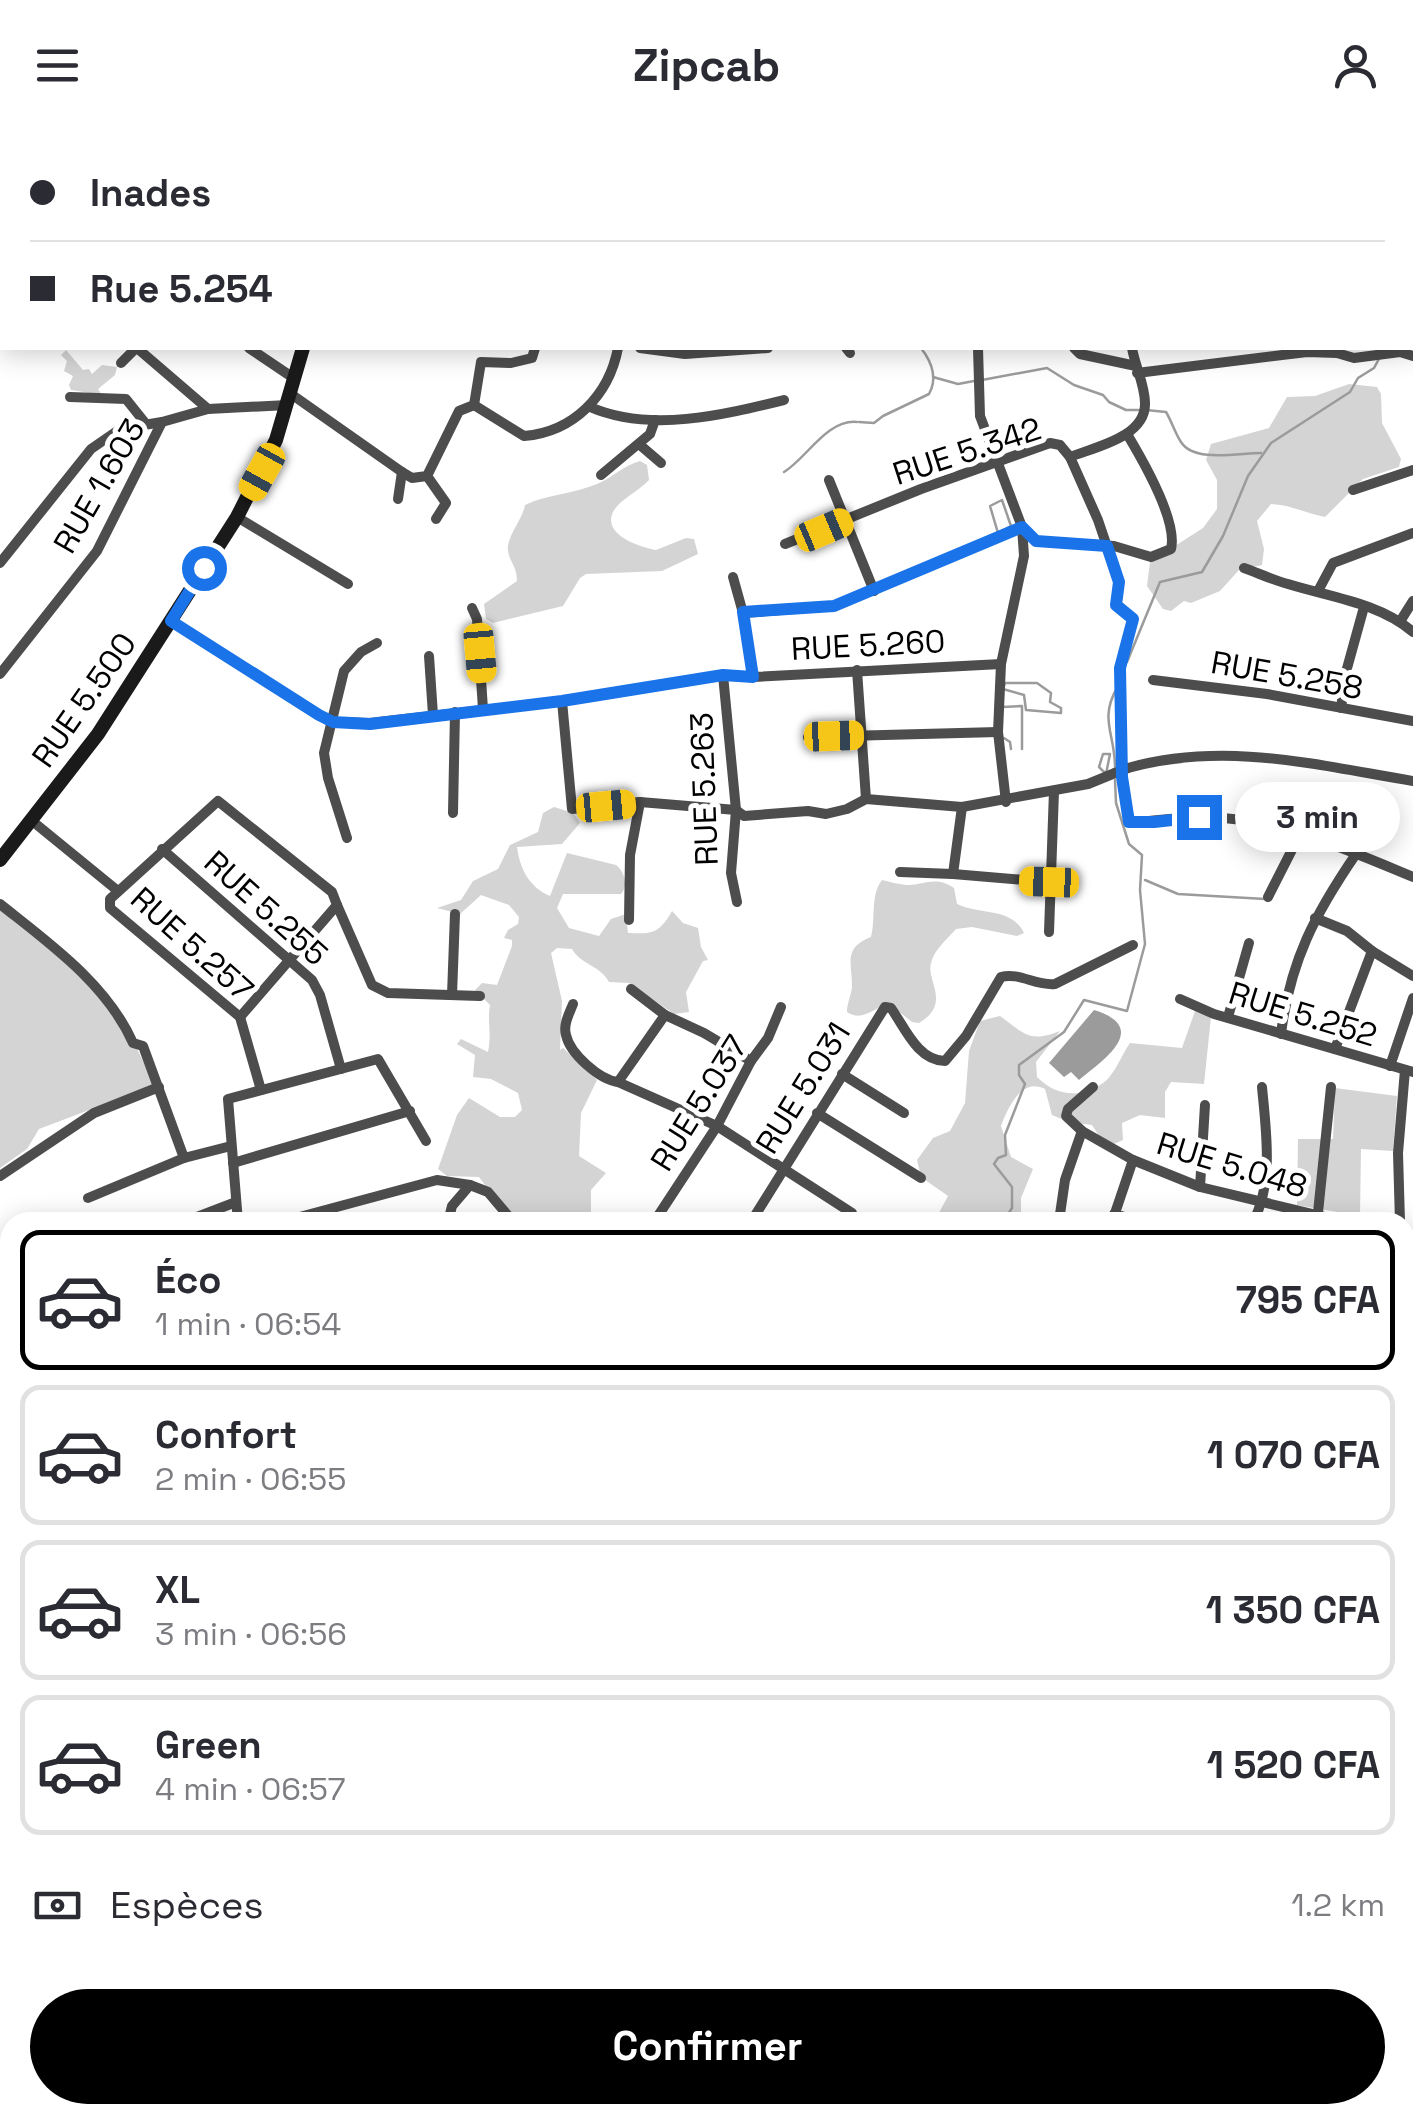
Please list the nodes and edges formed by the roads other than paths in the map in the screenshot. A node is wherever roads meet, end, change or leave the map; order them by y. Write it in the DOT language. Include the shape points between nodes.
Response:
graph roads {
  1 [pos="134,350"];
  2 [pos="138,350"];
  3 [pos="251,350"];
  4 [pos="303,350"];
  5 [pos="535,350"];
  6 [pos="617,350"];
  7 [pos="655,350"];
  8 [pos="740,350"];
  9 [pos="978,350"];
  10 [pos="1076,350"];
  11 [pos="1132,350"];
  12 [pos="1413,356"];
  13 [pos="121,363"];
  14 [pos="1137,370"];
  15 [pos="292,393"];
  16 [pos="70,397"];
  17 [pos="784,400"];
  18 [pos="474,405"];
  19 [pos="590,407"];
  20 [pos="208,408"];
  21 [pos="655,420"];
  22 [pos="162,422"];
  23 [pos="146,424"];
  24 [pos="1127,434"];
  25 [pos="640,445"];
  26 [pos="1070,457"];
  27 [pos="994,462"];
  28 [pos="661,463"];
  29 [pos="1413,470"];
  30 [pos="402,472"];
  31 [pos="601,475"];
  32 [pos="427,476"];
  33 [pos="829,480"];
  34 [pos="1352,490"];
  35 [pos="398,499"];
  36 [pos="237,517"];
  37 [pos="436,519"];
  38 [pos="845,521"];
  39 [pos="1022,527"];
  40 [pos="1413,534"];
  41 [pos="786,544"];
  42 [pos="1107,546"];
  43 [pos="0,562"];
  44 [pos="1244,568"];
  45 [pos="733,576"];
  46 [pos="348,584"];
  47 [pos="874,591"];
  48 [pos="1318,591"];
  49 [pos="1413,601"];
  50 [pos="1364,607"];
  51 [pos="472,608"];
  52 [pos="743,612"];
  53 [pos="1400,620"];
  54 [pos="171,621"];
  55 [pos="1413,632"];
  56 [pos="377,643"];
  57 [pos="429,656"];
  58 [pos="1002,664"];
  59 [pos="857,670"];
  60 [pos="0,674"];
  61 [pos="723,675"];
  62 [pos="753,677"];
  63 [pos="1153,680"];
  64 [pos="562,701"];
  65 [pos="1340,708"];
  66 [pos="483,709"];
  67 [pos="454,712"];
  68 [pos="433,715"];
  69 [pos="1413,721"];
  70 [pos="333,722"];
  71 [pos="998,732"];
  72 [pos="861,736"];
  73 [pos="808,737"];
  74 [pos="1413,781"];
  75 [pos="1054,792"];
  76 [pos="866,799"];
  77 [pos="640,802"];
  78 [pos="1006,802"];
  79 [pos="962,808"];
  80 [pos="736,810"];
  81 [pos="453,814"];
  82 [pos="32,820"];
  83 [pos="1300,834"];
  84 [pos="347,838"];
  85 [pos="162,849"];
  86 [pos="1356,854"];
  87 [pos="0,860"];
  88 [pos="900,872"];
  89 [pos="953,874"];
  90 [pos="1413,877"];
  91 [pos="1049,882"];
  92 [pos="118,891"];
  93 [pos="1268,897"];
  94 [pos="737,902"];
  95 [pos="0,904"];
  96 [pos="337,905"];
  97 [pos="455,914"];
  98 [pos="1315,918"];
  99 [pos="629,920"];
  100 [pos="1049,932"];
  101 [pos="1248,943"];
  102 [pos="1134,945"];
  103 [pos="1372,951"];
  104 [pos="290,960"];
  105 [pos="1413,976"];
  106 [pos="631,989"];
  107 [pos="452,995"];
  108 [pos="480,996"];
  109 [pos="1413,998"];
  110 [pos="1180,999"];
  111 [pos="573,1004"];
  112 [pos="782,1007"];
  113 [pos="665,1016"];
  114 [pos="240,1017"];
  115 [pos="1228,1017"];
  116 [pos="1282,1034"];
  117 [pos="1335,1049"];
  118 [pos="750,1062"];
  119 [pos="1390,1066"];
  120 [pos="341,1068"];
  121 [pos="1409,1071"];
  122 [pos="842,1074"];
  123 [pos="618,1082"];
  124 [pos="1093,1086"];
  125 [pos="1262,1087"];
  126 [pos="1331,1087"];
  127 [pos="160,1088"];
  128 [pos="262,1090"];
  129 [pos="1204,1105"];
  130 [pos="410,1111"];
  131 [pos="817,1113"];
  132 [pos="904,1113"];
  133 [pos="717,1126"];
  134 [pos="1082,1131"];
  135 [pos="426,1141"];
  136 [pos="231,1146"];
  137 [pos="184,1158"];
  138 [pos="1133,1160"];
  139 [pos="233,1163"];
  140 [pos="783,1168"];
  141 [pos="0,1176"];
  142 [pos="920,1178"];
  143 [pos="470,1185"];
  144 [pos="1200,1187"];
  145 [pos="88,1198"];
  146 [pos="236,1202"];
  147 [pos="1262,1204"];
  148 [pos="210,1212"];
  149 [pos="237,1212"];
  150 [pos="337,1212"];
  151 [pos="450,1212"];
  152 [pos="505,1212"];
  153 [pos="661,1212"];
  154 [pos="757,1212"];
  155 [pos="850,1212"];
  156 [pos="1060,1212"];
  157 [pos="1115,1212"];
  158 [pos="1258,1212"];
  159 [pos="1291,1212"];
  160 [pos="1317,1212"];
  161 [pos="1401,1212"];
  1 -- 13 [label="street"];
  2 -- 20 [label="street"];
  3 -- 15 [label="street"];
  4 -- 15 [label="main road, RUE 5.500"];
  5 -- 18 [label="street" via="532,358 511,363 481,362"];
  6 -- 19 [label="street"];
  7 -- 8 [label="street"];
  9 -- 27 [label="street" via="980,416"];
  10 -- 14 [label="street"];
  11 -- 14 [label="street"];
  12 -- 14 [label="street" via="1307,352"];
  14 -- 24 [label="street" via="1145,406"];
  15 -- 20 [label="street, RUE 1.603"];
  15 -- 30 [label="street"];
  15 -- 36 [label="main road, RUE 5.500"];
  16 -- 23 [label="street" via="126,399"];
  17 -- 21 [label="street"];
  18 -- 19 [label="street" via="530,436"];
  18 -- 32 [label="street" via="459,411"];
  19 -- 21 [label="street" via="616,418"];
  20 -- 22 [label="street, RUE 1.603"];
  21 -- 25 [label="street"];
  22 -- 23 [label="street"];
  22 -- 60 [label="street, RUE 1.603" via="97,551"];
  23 -- 43 [label="street" via="120,429 91,450"];
  24 -- 26 [label="street, RUE 5.342"];
  24 -- 42 [label="street" via="1174,537 1171,549 1151,557"];
  25 -- 28 [label="street"];
  25 -- 31 [label="street"];
  26 -- 27 [label="street, RUE 5.342" via="1056,442"];
  26 -- 42 [label="street"];
  27 -- 38 [label="street, RUE 5.342"];
  27 -- 39 [label="street"];
  29 -- 34 [label="street"];
  30 -- 32 [label="street"];
  30 -- 35 [label="street"];
  32 -- 37 [label="street" via="446,503"];
  33 -- 38 [label="street"];
  36 -- 46 [label="street"];
  36 -- 54 [label="main road, RUE 5.500"];
  38 -- 41 [label="street, RUE 5.342"];
  38 -- 47 [label="street"];
  39 -- 42 [label="street" via="1036,541"];
  39 -- 47 [label="street"];
  39 -- 58 [label="street" via="1024,556"];
  40 -- 48 [label="street" via="1333,563"];
  42 -- 83 [label="street" via="1119,582 1116,605 1133,619 1120,668 1129,822 1199,817"];
  44 -- 48 [label="street"];
  45 -- 52 [label="street"];
  47 -- 52 [label="street" via="826,608"];
  48 -- 50 [label="street"];
  49 -- 53 [label="street"];
  50 -- 53 [label="street"];
  50 -- 65 [label="street"];
  51 -- 66 [label="street"];
  52 -- 62 [label="street"];
  53 -- 55 [label="street"];
  54 -- 70 [label="street"];
  54 -- 82 [label="main road, RUE 5.500"];
  56 -- 70 [label="street" via="344,671"];
  57 -- 68 [label="street"];
  58 -- 59 [label="street, RUE 5.260"];
  58 -- 71 [label="street"];
  59 -- 62 [label="street, RUE 5.260"];
  59 -- 72 [label="street"];
  61 -- 62 [label="street, RUE 5.260"];
  61 -- 64 [label="street, RUE 5.260"];
  61 -- 80 [label="street, RUE 5.263"];
  63 -- 65 [label="street, RUE 5.258"];
  64 -- 66 [label="street, RUE 5.260"];
  64 -- 77 [label="street" via="572,808"];
  65 -- 69 [label="street, RUE 5.258"];
  66 -- 67 [label="street, RUE 5.260"];
  67 -- 68 [label="street, RUE 5.260"];
  67 -- 81 [label="street"];
  68 -- 70 [label="street, RUE 5.260"];
  70 -- 84 [label="street" via="324,764"];
  71 -- 72 [label="street"];
  71 -- 78 [label="street"];
  72 -- 73 [label="street"];
  72 -- 76 [label="street"];
  74 -- 75 [label="street, bridge" via="1246,754 1177,756"];
  75 -- 78 [label="street"];
  75 -- 91 [label="street"];
  76 -- 79 [label="street"];
  76 -- 80 [label="street" via="826,814 744,816"];
  77 -- 80 [label="street"];
  77 -- 99 [label="street, RUE 5.263" via="630,855"];
  78 -- 79 [label="street"];
  79 -- 89 [label="street"];
  80 -- 94 [label="street, RUE 5.263" via="731,873"];
  82 -- 87 [label="main road, RUE 5.500"];
  82 -- 92 [label="street"];
  83 -- 86 [label="street"];
  83 -- 93 [label="street"];
  85 -- 92 [label="street, RUE 5.257"];
  85 -- 96 [label="street, RUE 5.257" via="218,801 332,892"];
  85 -- 104 [label="street, RUE 5.255"];
  86 -- 90 [label="street"];
  86 -- 98 [label="street"];
  88 -- 89 [label="street"];
  89 -- 91 [label="street"];
  91 -- 100 [label="street"];
  92 -- 114 [label="street, RUE 5.257" via="110,908"];
  95 -- 127 [label="street" via="121,1014"];
  96 -- 104 [label="street"];
  96 -- 107 [label="street" via="372,985 388,993"];
  97 -- 107 [label="street"];
  98 -- 103 [label="street"];
  98 -- 116 [label="street"];
  101 -- 115 [label="street"];
  102 -- 122 [label="street, RUE 5.031" via="1056,984 1000,978 945,1061 920,1051 885,1007"];
  103 -- 105 [label="street"];
  103 -- 117 [label="street"];
  104 -- 114 [label="street"];
  104 -- 120 [label="street, RUE 5.255" via="318,988"];
  106 -- 113 [label="street"];
  107 -- 108 [label="street"];
  109 -- 119 [label="street"];
  110 -- 115 [label="street, RUE 5.252"];
  111 -- 123 [label="street" via="565,1026 569,1043 608,1081"];
  112 -- 118 [label="street, RUE 5.037"];
  113 -- 118 [label="street"];
  113 -- 123 [label="street"];
  114 -- 128 [label="street, RUE 5.257"];
  115 -- 116 [label="street, RUE 5.252"];
  116 -- 117 [label="street, RUE 5.252"];
  117 -- 119 [label="street, RUE 5.252"];
  118 -- 133 [label="street, RUE 5.037"];
  119 -- 121 [label="street, RUE 5.252"];
  120 -- 128 [label="street"];
  120 -- 130 [label="street" via="378,1058"];
  121 -- 161 [label="street" via="1398,1153"];
  122 -- 131 [label="street, RUE 5.031"];
  122 -- 132 [label="street"];
  123 -- 133 [label="street"];
  124 -- 134 [label="street, RUE 5.048" via="1066,1116"];
  125 -- 147 [label="street"];
  126 -- 160 [label="street, RUE 5.048"];
  127 -- 137 [label="street"];
  127 -- 141 [label="street" via="94,1113"];
  128 -- 136 [label="street" via="228,1099"];
  129 -- 144 [label="street"];
  130 -- 135 [label="street"];
  130 -- 139 [label="street"];
  131 -- 140 [label="street, RUE 5.031"];
  131 -- 142 [label="street"];
  133 -- 140 [label="street"];
  133 -- 153 [label="street, RUE 5.037"];
  134 -- 138 [label="street, RUE 5.048"];
  134 -- 156 [label="street"];
  136 -- 137 [label="street"];
  136 -- 139 [label="street"];
  137 -- 145 [label="street"];
  138 -- 144 [label="street, RUE 5.048"];
  138 -- 157 [label="street"];
  139 -- 146 [label="street"];
  140 -- 154 [label="street, RUE 5.031"];
  140 -- 155 [label="street"];
  143 -- 150 [label="street" via="437,1180"];
  143 -- 151 [label="street"];
  143 -- 152 [label="street" via="488,1192"];
  144 -- 147 [label="street, RUE 5.048"];
  146 -- 148 [label="street"];
  146 -- 149 [label="street"];
  147 -- 158 [label="street"];
  147 -- 159 [label="street, RUE 5.048"];
}
